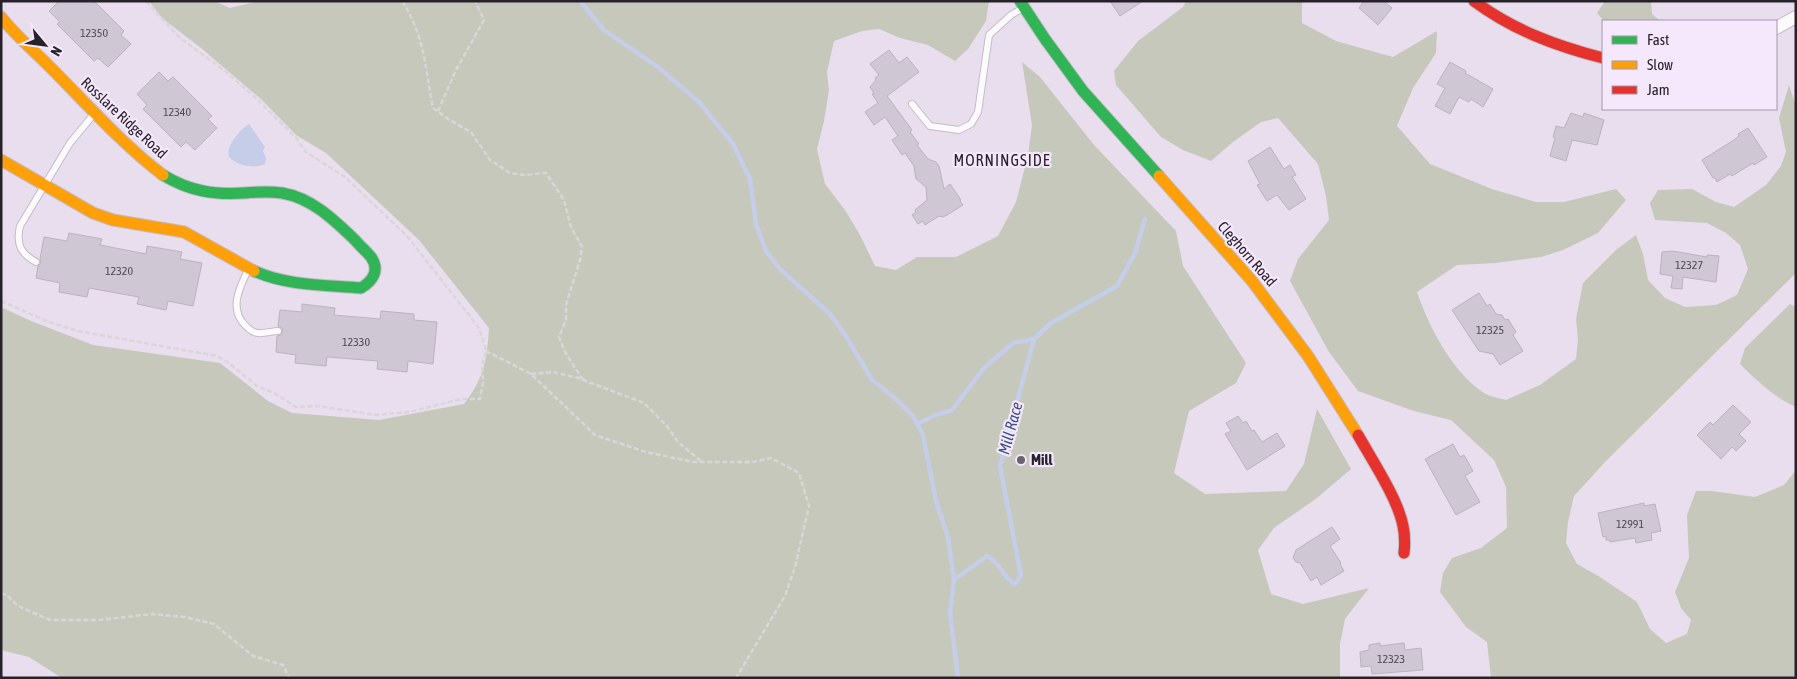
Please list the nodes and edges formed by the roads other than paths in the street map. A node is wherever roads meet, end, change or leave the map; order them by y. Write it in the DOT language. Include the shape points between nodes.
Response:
graph roads {
  1 [pos="1474,1"];
  2 [pos="1022,4"];
  3 [pos="1,17"];
  4 [pos="1796,17"];
  5 [pos="1777,27"];
  6 [pos="1602,58"];
  7 [pos="912,104"];
  8 [pos="95,113"];
  9 [pos="1,160"];
  10 [pos="44,186"];
  11 [pos="36,262"];
  12 [pos="249,269"];
  13 [pos="278,331"];
  14 [pos="1404,553"];
  1 -- 6 [label="street" via="1488,13 1539,40"];
  2 -- 7 [label="lane" via="989,35 978,112 971,124 959,130 930,126"];
  2 -- 14 [label="street, Cleghorn Road" via="1083,91 1252,281 1308,356 1351,423 1397,506 1405,537"];
  3 -- 8 [label="street, Rosslare Ridge Road"];
  4 -- 5 [label="street"];
  8 -- 10 [label="lane" via="70,144"];
  8 -- 12 [label="street, Rosslare Ridge Road" via="154,168 193,190 229,194 287,193 317,205 370,256 376,270 374,277 361,288 287,281"];
  9 -- 10 [label="street, Rosslare Ridge Road"];
  10 -- 11 [label="lane" via="20,226 18,236 25,256"];
  10 -- 12 [label="street, Rosslare Ridge Road" via="93,213 113,220 184,232"];
  12 -- 13 [label="lane" via="238,290 237,314 244,324 258,333"];
}
